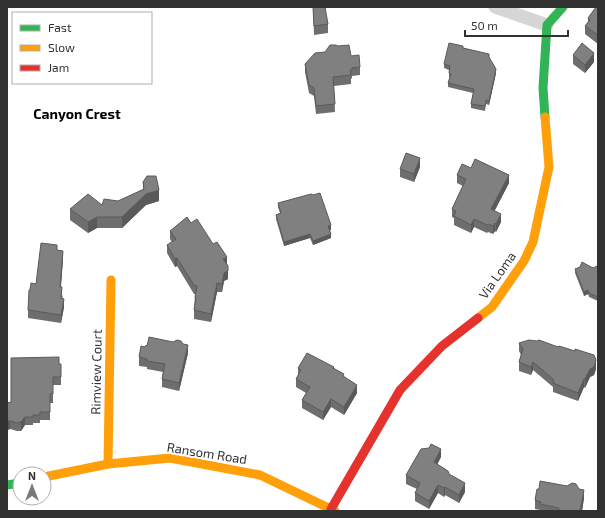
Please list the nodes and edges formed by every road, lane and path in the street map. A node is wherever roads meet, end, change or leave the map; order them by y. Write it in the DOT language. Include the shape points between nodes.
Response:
graph roads {
  1 [pos="495,7"];
  2 [pos="563,7"];
  3 [pos="547,25"];
  4 [pos="111,280"];
  5 [pos="108,464"];
  6 [pos="52,475"];
  7 [pos="333,510"];
  1 -- 3 [label="street"];
  2 -- 3 [label="street"];
  3 -- 7 [label="street, Via Loma" via="543,88 549,167 533,242 524,261 492,307 442,346 400,390"];
  4 -- 5 [label="street, Rimview Court"];
  5 -- 6 [label="street, Ransom Road"];
  5 -- 7 [label="street, Ransom Road" via="170,458 260,475"];
}
